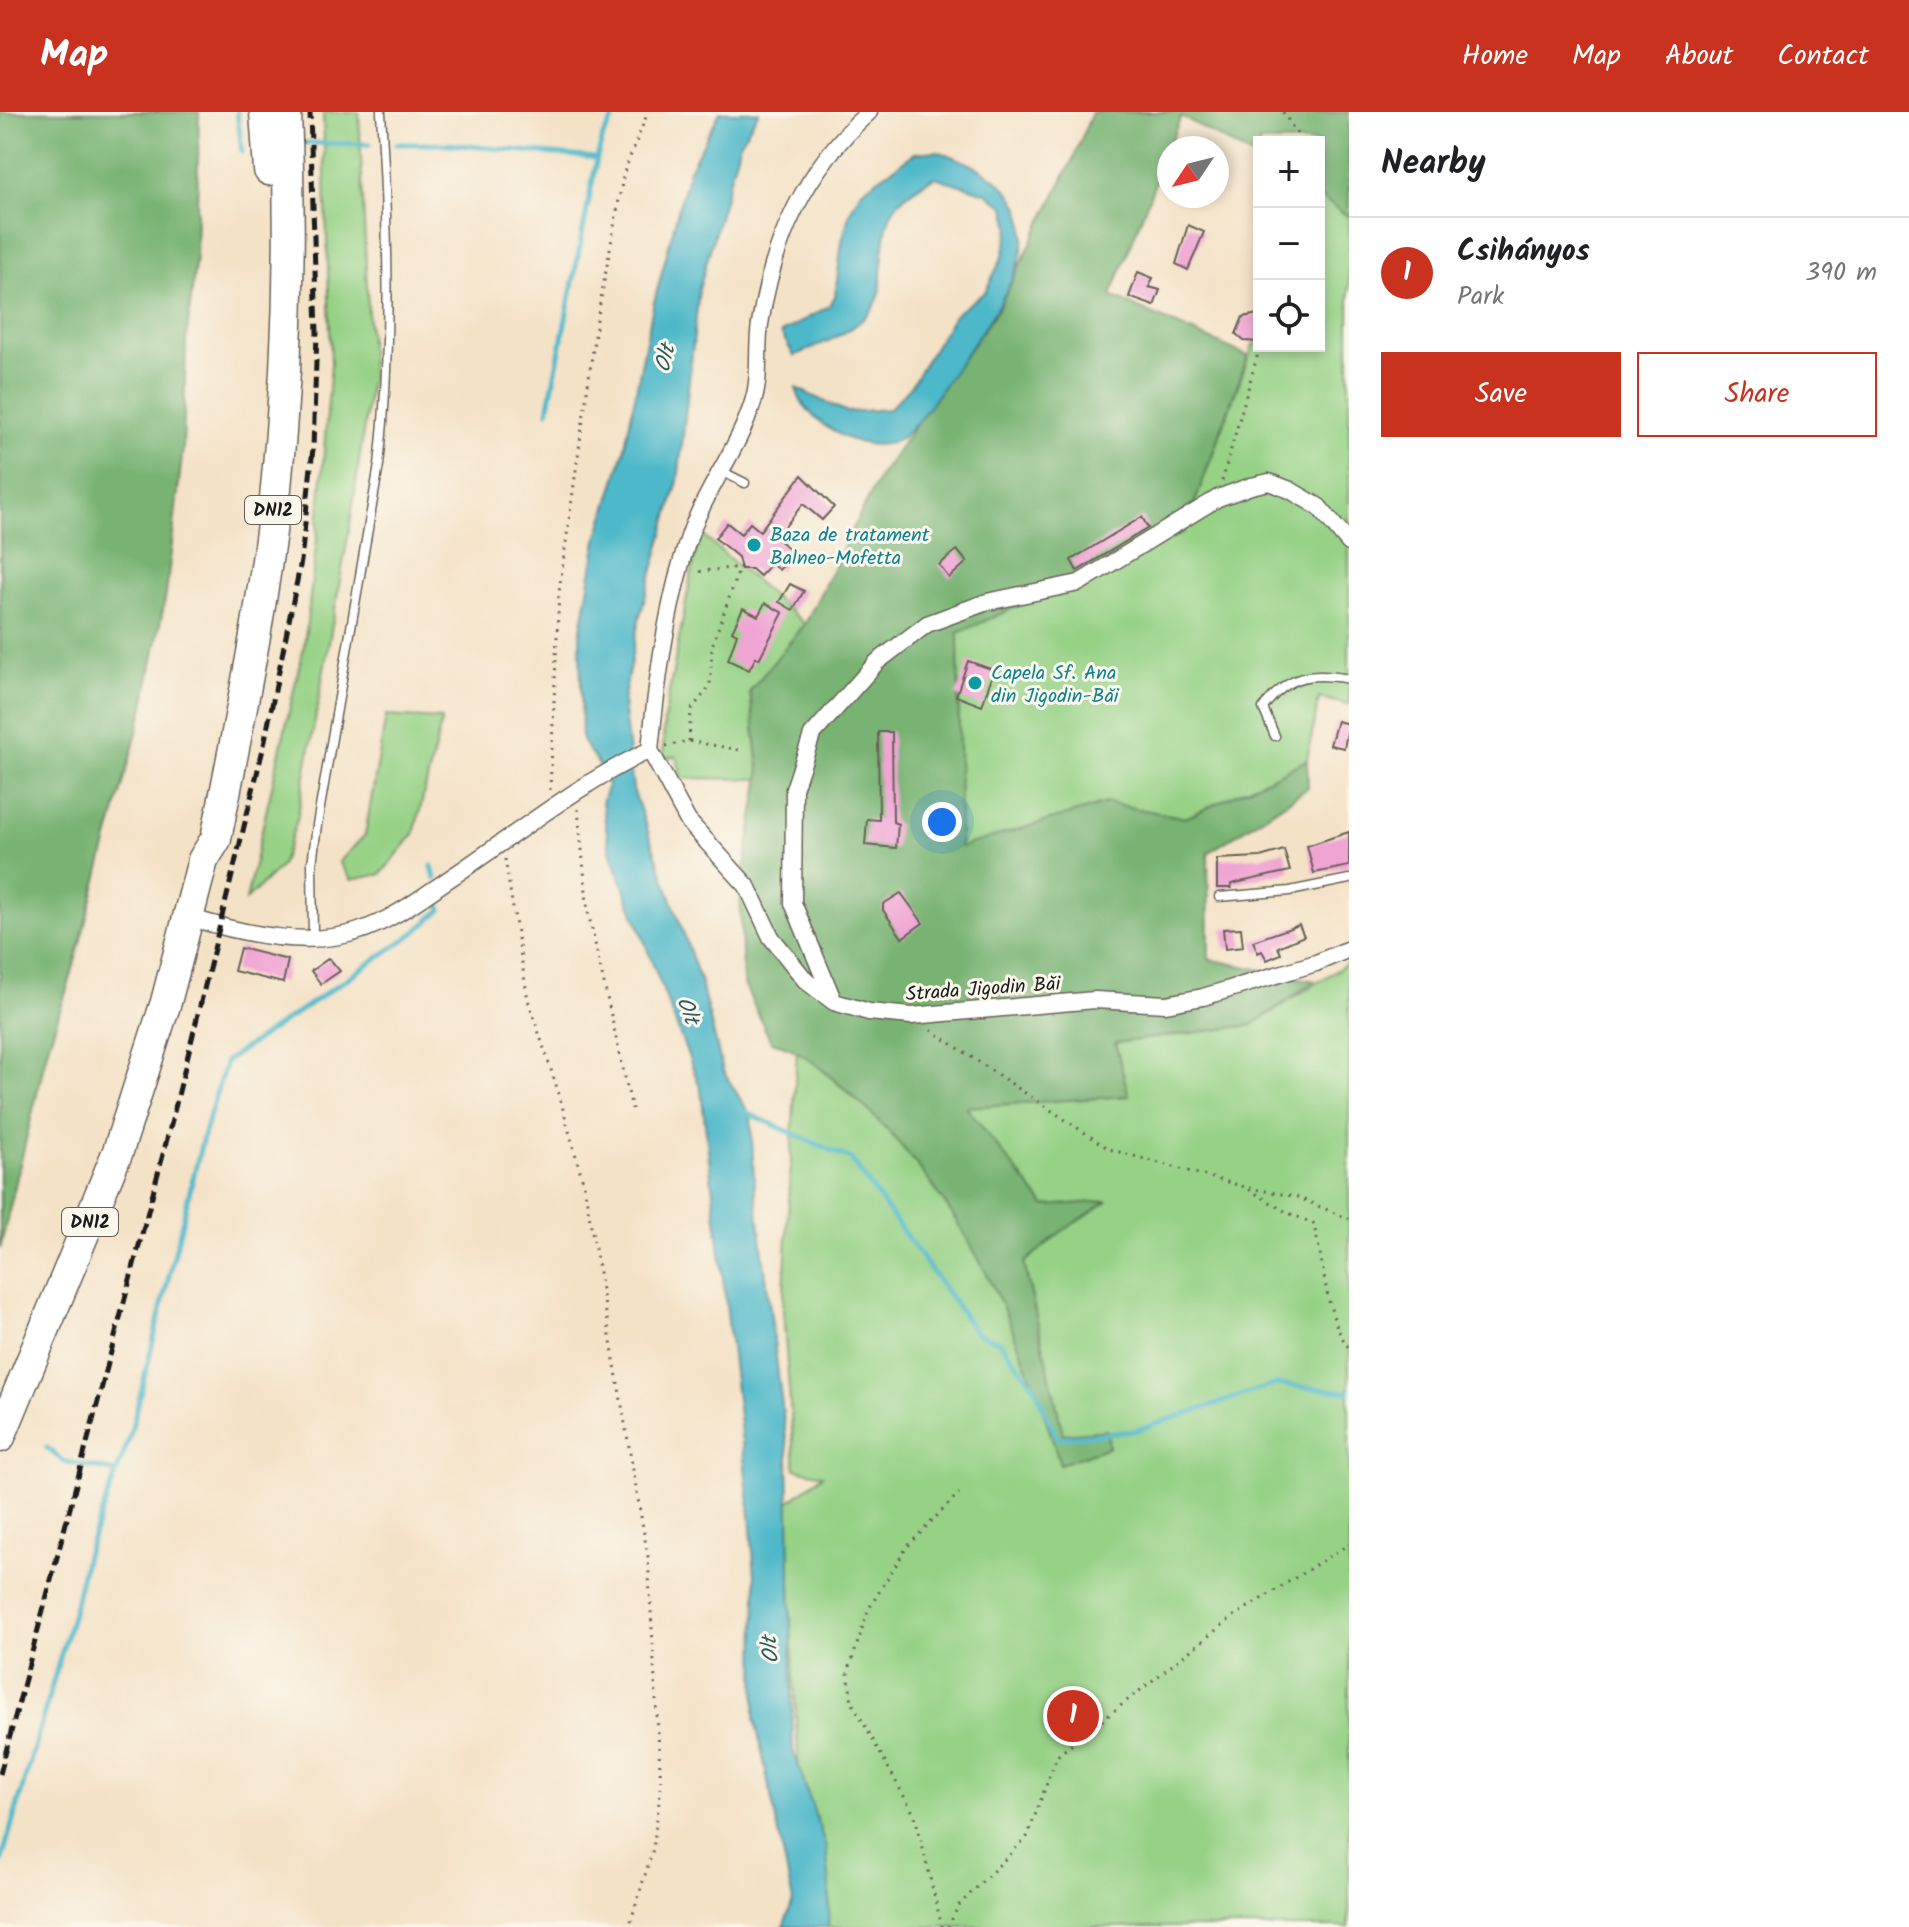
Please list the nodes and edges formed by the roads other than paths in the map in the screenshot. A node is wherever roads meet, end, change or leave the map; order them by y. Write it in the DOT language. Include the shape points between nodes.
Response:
graph roads {
  1 [pos="265,112"];
  2 [pos="286,112"];
  3 [pos="381,112"];
  4 [pos="869,112"];
  5 [pos="720,470"];
  6 [pos="745,483"];
  7 [pos="1349,543"];
  8 [pos="1349,679"];
  9 [pos="1275,736"];
  10 [pos="650,750"];
  11 [pos="203,860"];
  12 [pos="1349,879"];
  13 [pos="1219,897"];
  14 [pos="189,917"];
  15 [pos="313,938"];
  16 [pos="1349,949"];
  17 [pos="834,1002"];
  18 [pos="0,1437"];
  1 -- 11 [label="highway, DN12" via="273,271 264,456 254,551 202,834"];
  2 -- 11 [label="highway, DN12" via="287,330 275,498 216,839"];
  3 -- 15 [label="lane" via="389,305 386,405 317,825"];
  4 -- 5 [label="street" via="822,159 795,208 764,301 753,404"];
  5 -- 6 [label="lane"];
  5 -- 10 [label="street" via="679,574"];
  7 -- 17 [label="street" via="1319,507 1269,482 1218,498 1079,583 987,602 927,624 877,662 823,719 805,750 794,789 793,903"];
  8 -- 9 [label="lane" via="1312,676 1291,680 1275,692 1263,708"];
  10 -- 15 [label="street" via="373,925"];
  10 -- 17 [label="street, Strada Jigodin Băi" via="688,821 747,886 771,937 806,981"];
  11 -- 14 [label="highway, DN12"];
  12 -- 13 [label="lane"];
  14 -- 15 [label="street" via="219,927"];
  14 -- 18 [label="highway, DN12" via="118,1151"];
  16 -- 17 [label="street, Strada Jigodin Băi" via="1166,1004 1095,1000 911,1016"];
}
